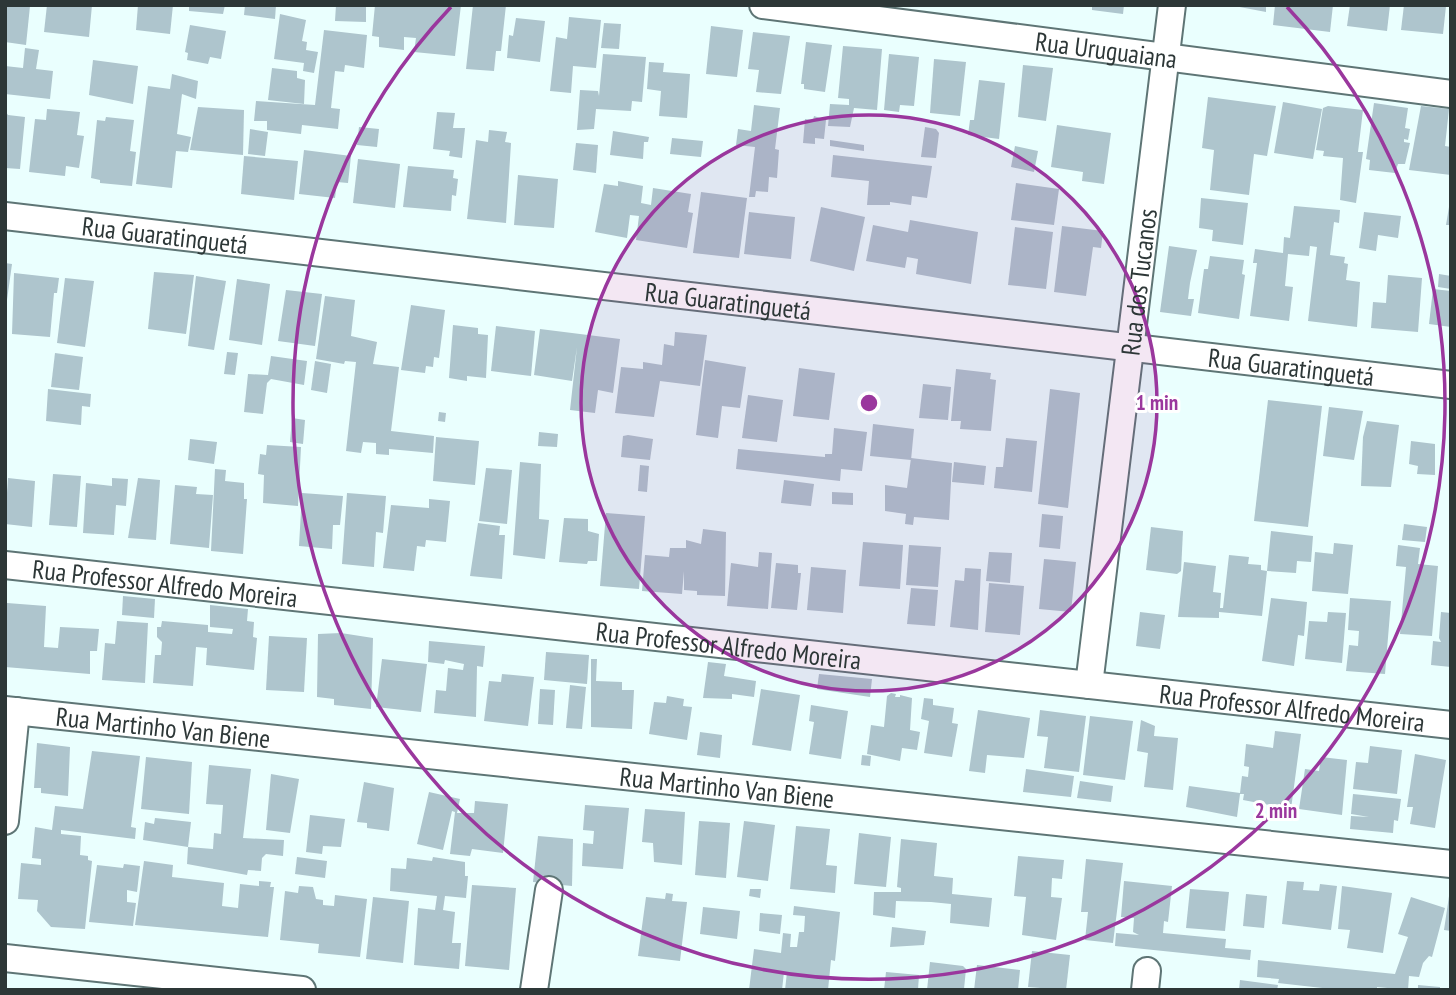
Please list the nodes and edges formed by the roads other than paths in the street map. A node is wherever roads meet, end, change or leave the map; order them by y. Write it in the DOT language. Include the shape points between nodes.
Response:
graph roads {
  1 [pos="763,5"];
  2 [pos="1172,5"];
  3 [pos="1166,57"];
  4 [pos="1451,94"];
  5 [pos="5,216"];
  6 [pos="1130,348"];
  7 [pos="1451,385"];
  8 [pos="5,565"];
  9 [pos="1089,685"];
  10 [pos="11,710"];
  11 [pos="1451,725"];
  12 [pos="5,821"];
  13 [pos="1451,864"];
  14 [pos="549,890"];
  15 [pos="5,958"];
  16 [pos="302,990"];
  17 [pos="534,990"];
  1 -- 3 [label="street, Rua Uruguaiana"];
  2 -- 3 [label="street, Rua dos Tucanos"];
  3 -- 4 [label="street, Rua Uruguaiana"];
  3 -- 6 [label="street, Rua dos Tucanos"];
  5 -- 6 [label="street, Rua Guaratinguetá"];
  6 -- 7 [label="street, Rua Guaratinguetá"];
  6 -- 9 [label="street, Rua dos Tucanos"];
  8 -- 9 [label="street, Rua Professor Alfredo Moreira"];
  9 -- 11 [label="street, Rua Professor Alfredo Moreira"];
  10 -- 12 [label="street"];
  10 -- 13 [label="street, Rua Martinho Van Biene"];
  14 -- 17 [label="street"];
  15 -- 16 [label="street"];
}
